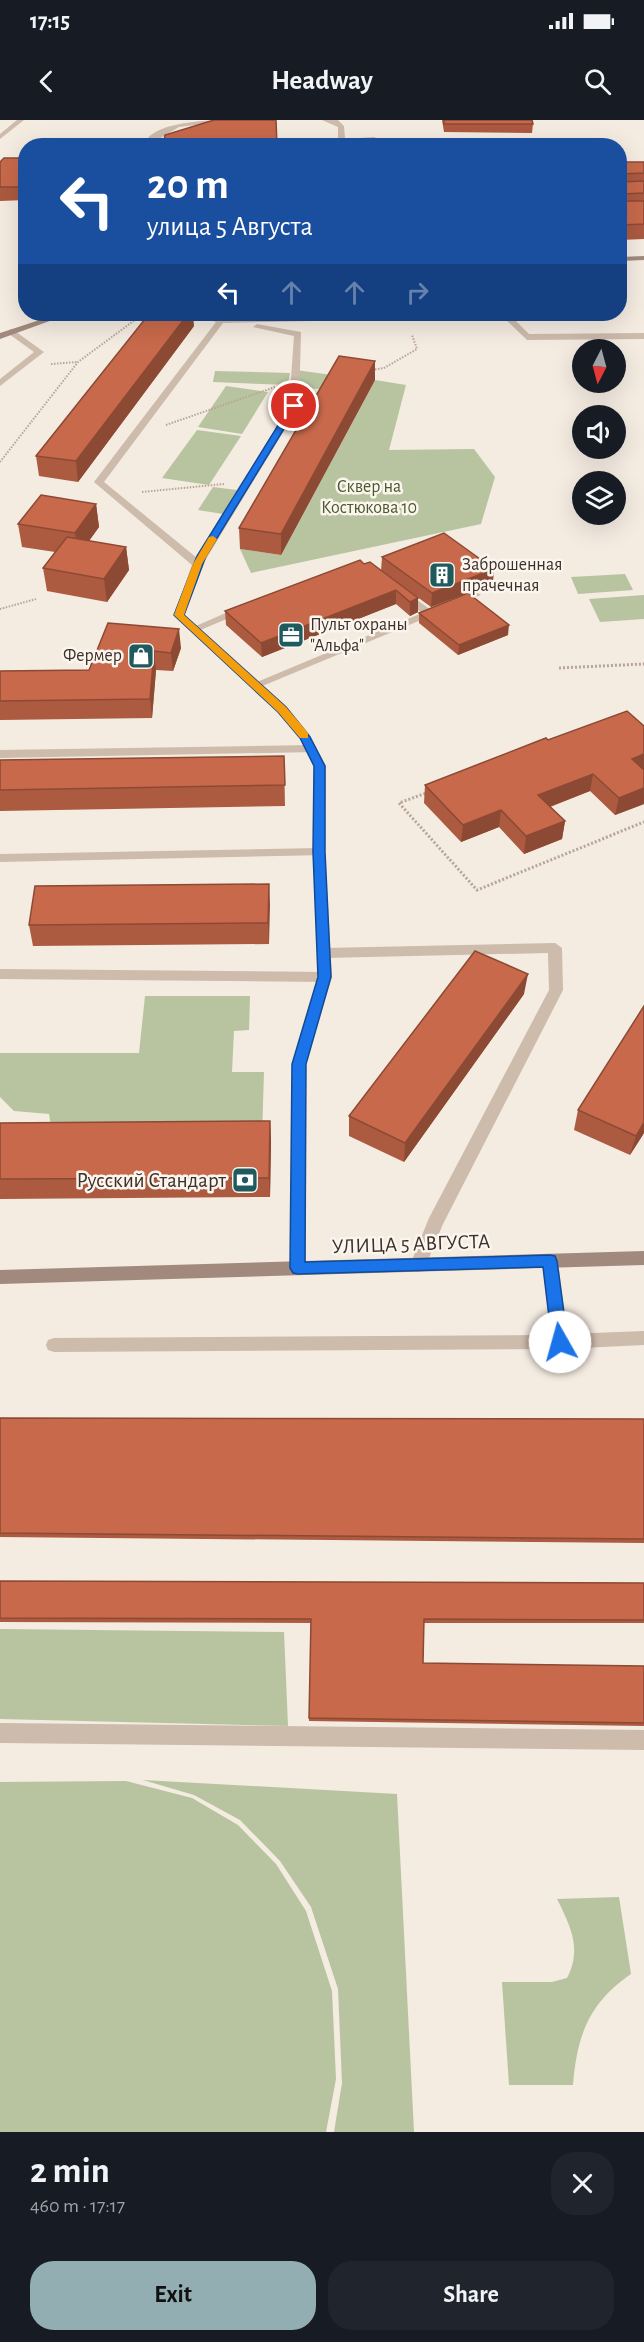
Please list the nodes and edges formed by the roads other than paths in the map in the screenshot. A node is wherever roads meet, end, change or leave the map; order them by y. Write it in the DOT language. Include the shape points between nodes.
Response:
graph roads {
  1 [pos="21,120"];
  2 [pos="245,120"];
  3 [pos="325,120"];
  4 [pos="0,137"];
  5 [pos="152,138"];
  6 [pos="342,138"];
  7 [pos="644,258"];
  8 [pos="627,259"];
  9 [pos="45,321"];
  10 [pos="221,321"];
  11 [pos="512,321"];
  12 [pos="12,332"];
  13 [pos="0,336"];
  14 [pos="644,336"];
  15 [pos="0,383"];
  16 [pos="198,564"];
  17 [pos="395,588"];
  18 [pos="476,595"];
  19 [pos="260,602"];
  20 [pos="430,614"];
  21 [pos="194,629"];
  22 [pos="256,685"];
  23 [pos="311,749"];
  24 [pos="0,754"];
  25 [pos="319,852"];
  26 [pos="0,858"];
  27 [pos="325,952"];
  28 [pos="0,974"];
  29 [pos="325,977"];
  30 [pos="644,1258"];
  31 [pos="550,1261"];
  32 [pos="418,1264"];
  33 [pos="298,1268"];
  34 [pos="0,1277"];
  35 [pos="644,1338"];
  36 [pos="560,1342"];
  37 [pos="54,1345"];
  38 [pos="0,1733"];
  39 [pos="644,1740"];
  1 -- 4 [label="street"];
  2 -- 5 [label="street" via="185,123"];
  3 -- 6 [label="street" via="341,126"];
  7 -- 8 [label="street"];
  9 -- 12 [label="street"];
  10 -- 16 [label="street" via="99,482"];
  10 -- 16 [label="street" via="298,334 294,406"];
  11 -- 14 [label="street" via="527,337"];
  12 -- 13 [label="street"];
  12 -- 15 [label="street" via="40,352"];
  16 -- 21 [label="street" via="179,615"];
  17 -- 20 [label="street"];
  18 -- 20 [label="street"];
  19 -- 21 [label="street"];
  20 -- 22 [label="street"];
  21 -- 22 [label="street"];
  22 -- 23 [label="street" via="282,709"];
  23 -- 24 [label="street"];
  23 -- 25 [label="street" via="320,766"];
  25 -- 26 [label="street"];
  25 -- 27 [label="street"];
  27 -- 29 [label="street"];
  27 -- 32 [label="street" via="555,948 556,990 435,1223"];
  28 -- 29 [label="street"];
  29 -- 33 [label="street" via="299,1064"];
  30 -- 31 [label="street, УЛИЦА 5 АВГУСТА"];
  31 -- 32 [label="street, УЛИЦА 5 АВГУСТА"];
  31 -- 36 [label="street"];
  32 -- 33 [label="street, УЛИЦА 5 АВГУСТА"];
  33 -- 34 [label="street, УЛИЦА 5 АВГУСТА"];
  35 -- 36 [label="street"];
  36 -- 37 [label="street"];
  38 -- 39 [label="street"];
}
